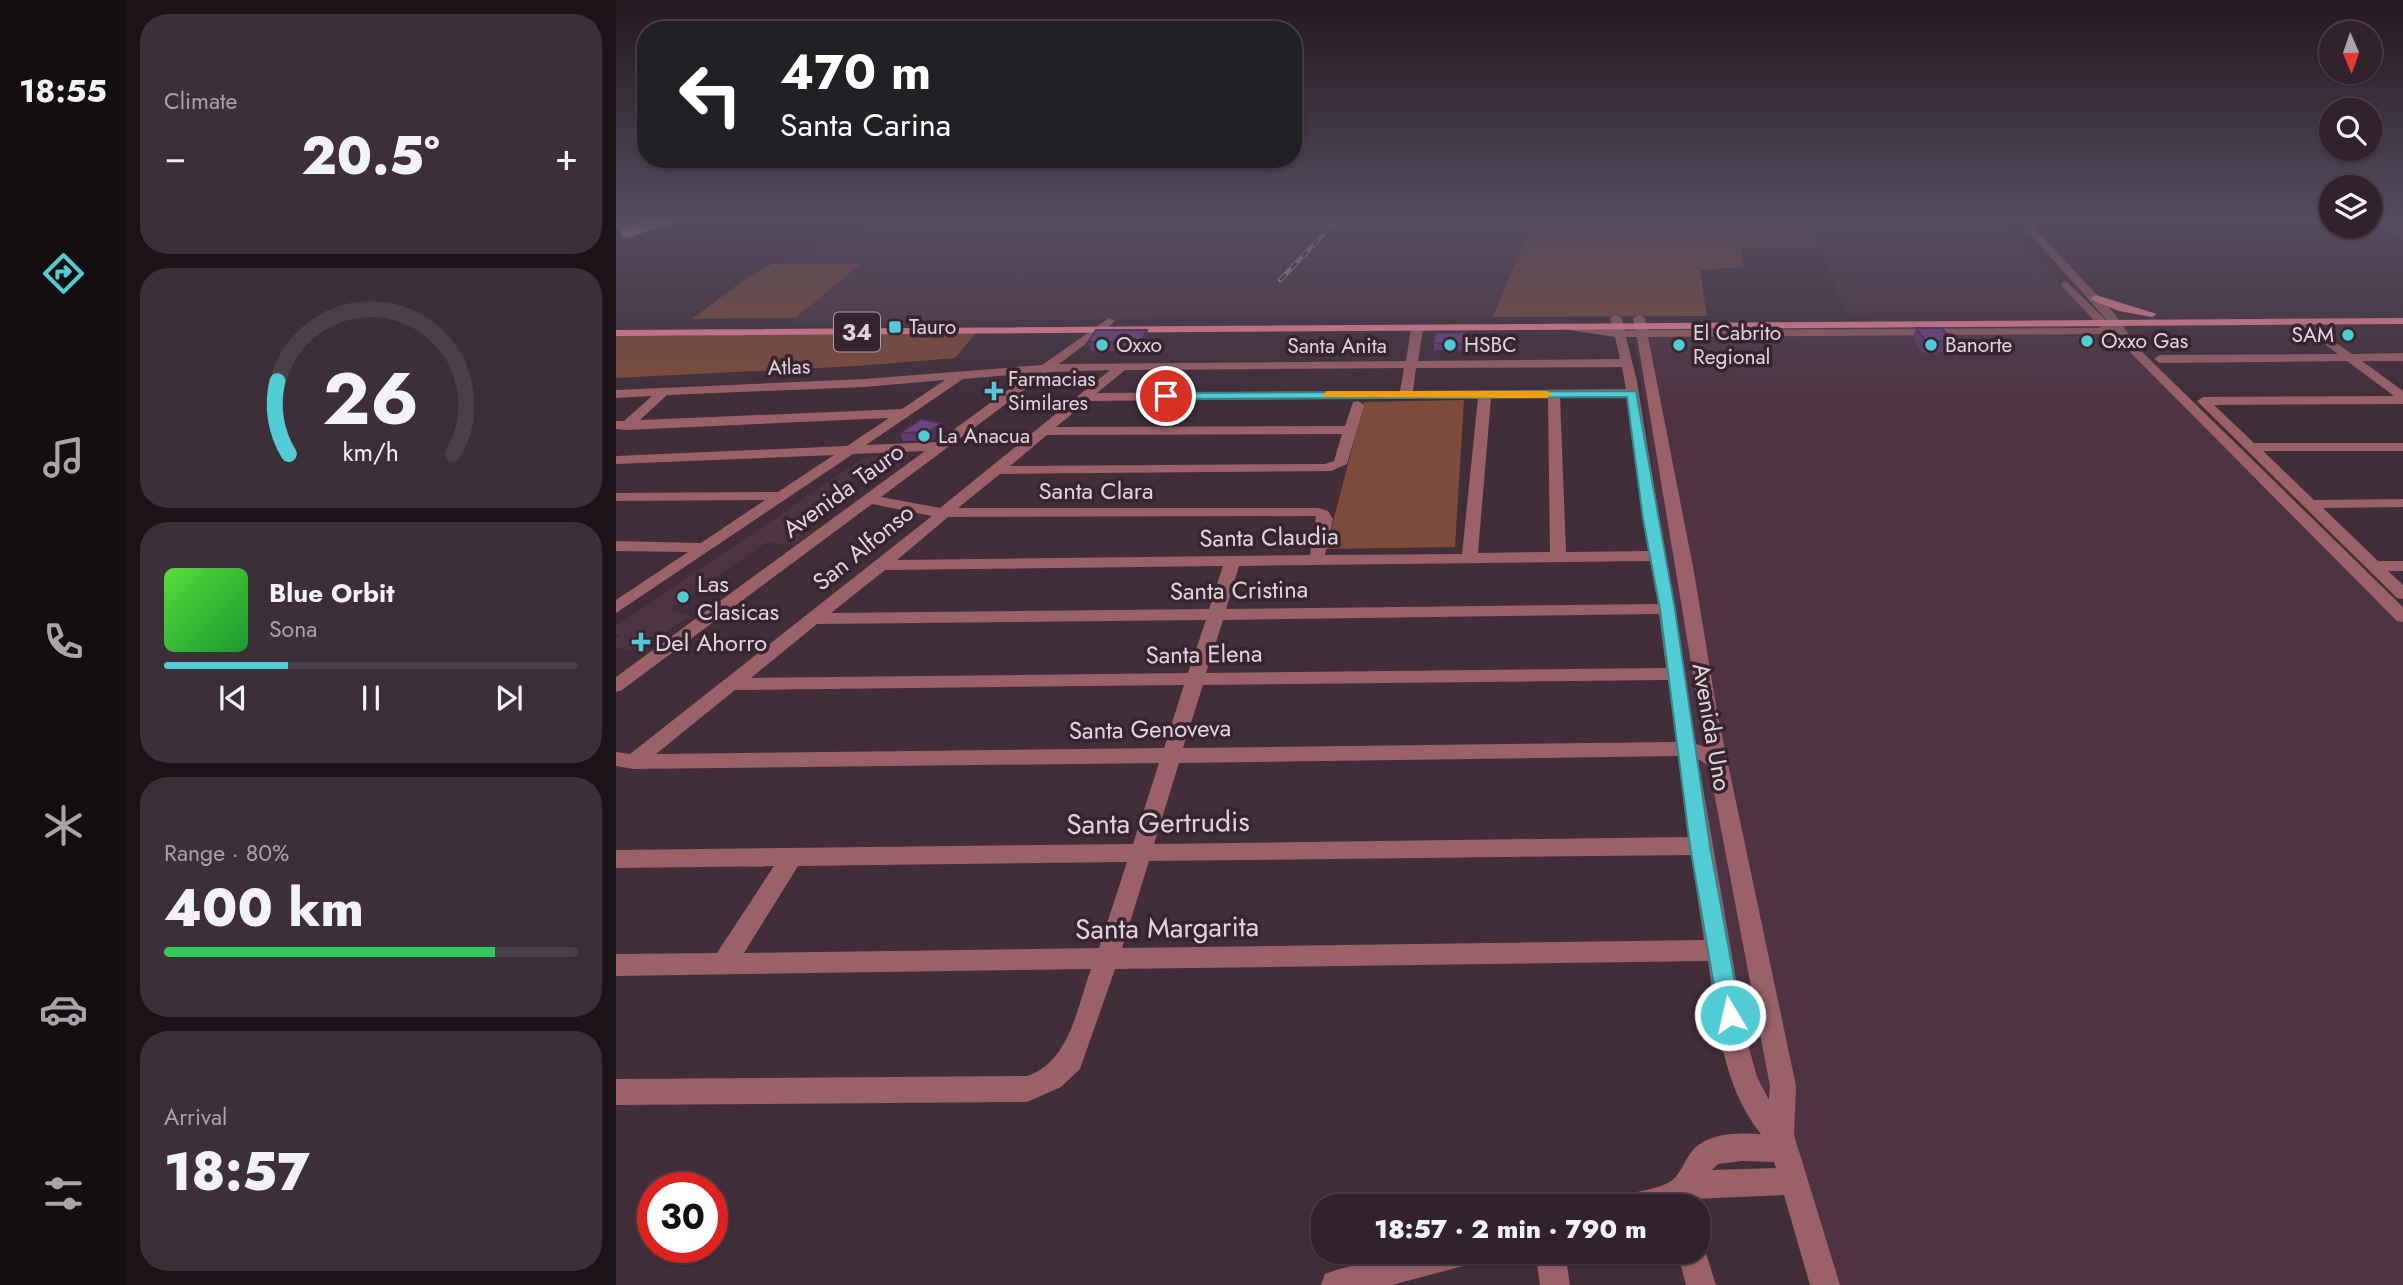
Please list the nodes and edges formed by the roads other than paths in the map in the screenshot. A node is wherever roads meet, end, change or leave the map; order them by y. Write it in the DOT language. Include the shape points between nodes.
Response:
graph roads {
  1 [pos="2065,277"];
  2 [pos="2076,277"];
  3 [pos="2096,298"];
  4 [pos="2403,312"];
  5 [pos="2152,314"];
  6 [pos="2403,321"];
  7 [pos="2302,322"];
  8 [pos="2111,323"];
  9 [pos="616,324"];
  10 [pos="1103,326"];
  11 [pos="1619,326"];
  12 [pos="1570,327"];
  13 [pos="2037,327"];
  14 [pos="1643,328"];
  15 [pos="1417,329"];
  16 [pos="616,333"];
  17 [pos="2403,357"];
  18 [pos="2349,358"];
  19 [pos="2160,359"];
  20 [pos="1627,363"];
  21 [pos="1411,365"];
  22 [pos="1122,366"];
  23 [pos="1046,368"];
  24 [pos="959,376"];
  25 [pos="1651,381"];
  26 [pos="1632,387"];
  27 [pos="2181,388"];
  28 [pos="666,390"];
  29 [pos="616,394"];
  30 [pos="1406,394"];
  31 [pos="1485,394"];
  32 [pos="1554,394"];
  33 [pos="1086,397"];
  34 [pos="2403,399"];
  35 [pos="2203,401"];
  36 [pos="1358,405"];
  37 [pos="906,413"];
  38 [pos="622,424"];
  39 [pos="1351,430"];
  40 [pos="1045,431"];
  41 [pos="616,435"];
  42 [pos="940,446"];
  43 [pos="2250,447"];
  44 [pos="2403,447"];
  45 [pos="849,450"];
  46 [pos="616,460"];
  47 [pos="997,470"];
  48 [pos="2295,490"];
  49 [pos="2274,491"];
  50 [pos="785,496"];
  51 [pos="616,498"];
  52 [pos="870,499"];
  53 [pos="2403,503"];
  54 [pos="2309,504"];
  55 [pos="942,513"];
  56 [pos="1650,519"];
  57 [pos="1676,519"];
  58 [pos="616,546"];
  59 [pos="705,548"];
  60 [pos="1558,556"];
  61 [pos="1657,556"];
  62 [pos="1470,557"];
  63 [pos="1317,558"];
  64 [pos="1233,560"];
  65 [pos="881,565"];
  66 [pos="2374,566"];
  67 [pos="2403,566"];
  68 [pos="2403,594"];
  69 [pos="618,605"];
  70 [pos="1667,609"];
  71 [pos="1216,615"];
  72 [pos="2403,617"];
  73 [pos="810,619"];
  74 [pos="616,667"];
  75 [pos="639,668"];
  76 [pos="1676,674"];
  77 [pos="1195,678"];
  78 [pos="732,684"];
  79 [pos="616,686"];
  80 [pos="1712,730"];
  81 [pos="1685,749"];
  82 [pos="1170,754"];
  83 [pos="624,761"];
  84 [pos="1718,762"];
  85 [pos="1700,846"];
  86 [pos="1138,853"];
  87 [pos="792,857"];
  88 [pos="616,859"];
  89 [pos="1719,950"];
  90 [pos="1107,959"];
  91 [pos="724,963"];
  92 [pos="616,965"];
  93 [pos="616,1092"];
  94 [pos="1782,1141"];
  95 [pos="1793,1181"];
  96 [pos="1682,1194"];
  97 [pos="1689,1194"];
  98 [pos="1432,1264"];
  99 [pos="1552,1264"];
  100 [pos="1695,1264"];
  101 [pos="1403,1276"];
  102 [pos="1336,1285"];
  103 [pos="1555,1285"];
  104 [pos="1701,1285"];
  105 [pos="1825,1285"];
  1 -- 8 [label="street"];
  2 -- 3 [label="street"];
  3 -- 5 [label="main road"];
  3 -- 8 [label="street"];
  4 -- 5 [label="main road"];
  5 -- 8 [label="main road"];
  6 -- 7 [label="main road"];
  7 -- 8 [label="main road"];
  7 -- 18 [label="street"];
  8 -- 13 [label="street"];
  8 -- 14 [label="main road"];
  8 -- 19 [label="street"];
  8 -- 27 [label="street" via="2135,351"];
  9 -- 10 [label="main road, 34"];
  10 -- 11 [label="main road, 34"];
  10 -- 15 [label="main road, 34"];
  10 -- 16 [label="main road, 34"];
  10 -- 23 [label="street, Avenida Tauro"];
  11 -- 12 [label="street"];
  11 -- 14 [label="street"];
  11 -- 20 [label="street, Avenida Uno"];
  12 -- 15 [label="main road, 34"];
  13 -- 14 [label="street"];
  13 -- 14 [label="main road"];
  14 -- 25 [label="street, Avenida Uno"];
  15 -- 21 [label="street"];
  17 -- 18 [label="street"];
  18 -- 19 [label="street"];
  18 -- 34 [label="street"];
  19 -- 27 [label="street"];
  20 -- 21 [label="street, Santa Anita"];
  20 -- 26 [label="street, Avenida Uno"];
  21 -- 22 [label="street, Santa Anita"];
  21 -- 30 [label="street"];
  22 -- 23 [label="street, Santa Anita"];
  22 -- 33 [label="street, San Alfonso"];
  23 -- 24 [label="street, Atlas"];
  23 -- 42 [label="street, Avenida Tauro"];
  24 -- 28 [label="street, Atlas"];
  24 -- 37 [label="street"];
  25 -- 26 [label="street"];
  25 -- 57 [label="street, Avenida Uno"];
  26 -- 32 [label="street"];
  26 -- 56 [label="street, Avenida Uno"];
  27 -- 35 [label="street"];
  27 -- 49 [label="street"];
  28 -- 29 [label="street, Atlas"];
  28 -- 38 [label="street"];
  30 -- 31 [label="street"];
  30 -- 33 [label="street"];
  31 -- 32 [label="street"];
  31 -- 62 [label="street"];
  32 -- 60 [label="street"];
  33 -- 40 [label="street, San Alfonso"];
  34 -- 35 [label="street"];
  35 -- 43 [label="street"];
  36 -- 39 [label="street"];
  37 -- 38 [label="street"];
  37 -- 45 [label="street"];
  38 -- 41 [label="street"];
  39 -- 40 [label="street"];
  39 -- 47 [label="street" via="1340,464 1326,468"];
  40 -- 47 [label="street, San Alfonso"];
  42 -- 45 [label="street"];
  42 -- 52 [label="street, Avenida Tauro"];
  43 -- 44 [label="street"];
  43 -- 48 [label="street"];
  45 -- 46 [label="street"];
  45 -- 50 [label="street"];
  47 -- 55 [label="street, San Alfonso"];
  48 -- 49 [label="street"];
  48 -- 54 [label="street"];
  49 -- 72 [label="street"];
  50 -- 51 [label="street"];
  50 -- 59 [label="street"];
  52 -- 55 [label="street, Santa Clara"];
  52 -- 75 [label="street, Avenida Tauro"];
  53 -- 54 [label="street"];
  54 -- 66 [label="street"];
  55 -- 63 [label="street, Santa Clara" via="1318,512 1324,514"];
  55 -- 65 [label="street, San Alfonso"];
  56 -- 57 [label="street"];
  56 -- 61 [label="street, Avenida Uno"];
  57 -- 80 [label="street, Avenida Uno"];
  58 -- 59 [label="street"];
  59 -- 69 [label="street"];
  60 -- 61 [label="street, Santa Claudia"];
  60 -- 62 [label="street, Santa Claudia"];
  61 -- 70 [label="street, Avenida Uno"];
  62 -- 63 [label="street, Santa Claudia"];
  63 -- 64 [label="street, Santa Claudia"];
  64 -- 65 [label="street, Santa Claudia"];
  64 -- 71 [label="street"];
  65 -- 73 [label="street, San Alfonso"];
  66 -- 67 [label="street"];
  66 -- 68 [label="street"];
  70 -- 71 [label="street, Santa Cristina"];
  70 -- 76 [label="street, Avenida Uno"];
  71 -- 73 [label="street, Santa Cristina"];
  71 -- 77 [label="street"];
  73 -- 78 [label="street, San Alfonso"];
  74 -- 75 [label="street"];
  75 -- 79 [label="street, Avenida Tauro"];
  76 -- 77 [label="street, Santa Elena"];
  76 -- 81 [label="street, Avenida Uno"];
  77 -- 78 [label="street, Santa Elena"];
  77 -- 82 [label="street"];
  78 -- 83 [label="street, San Alfonso"];
  80 -- 81 [label="street" via="1705,741"];
  80 -- 84 [label="street, Avenida Uno"];
  81 -- 82 [label="street, Santa Genoveva"];
  81 -- 84 [label="street"];
  81 -- 85 [label="street, Avenida Uno"];
  82 -- 83 [label="street, Santa Genoveva"];
  82 -- 86 [label="street"];
  84 -- 94 [label="street, Avenida Uno" via="1783,1086"];
  85 -- 86 [label="street, Santa Gertrudis"];
  85 -- 89 [label="street, Avenida Uno"];
  86 -- 87 [label="street, Santa Gertrudis"];
  86 -- 90 [label="street"];
  87 -- 88 [label="street, Santa Gertrudis"];
  87 -- 91 [label="street"];
  89 -- 90 [label="street, Santa Margarita"];
  89 -- 94 [label="street, Avenida Uno" via="1745,1080"];
  90 -- 91 [label="street, Santa Margarita"];
  90 -- 93 [label="street" via="1071,1060 1061,1073 1027,1089"];
  91 -- 92 [label="street, Santa Margarita"];
  94 -- 95 [label="street, Avenida Uno"];
  94 -- 96 [label="street" via="1708,1154"];
  95 -- 97 [label="street"];
  95 -- 105 [label="street, Avenida Uno"];
  98 -- 101 [label="street"];
  99 -- 103 [label="street"];
  100 -- 104 [label="street"];
  101 -- 102 [label="street"];
}
